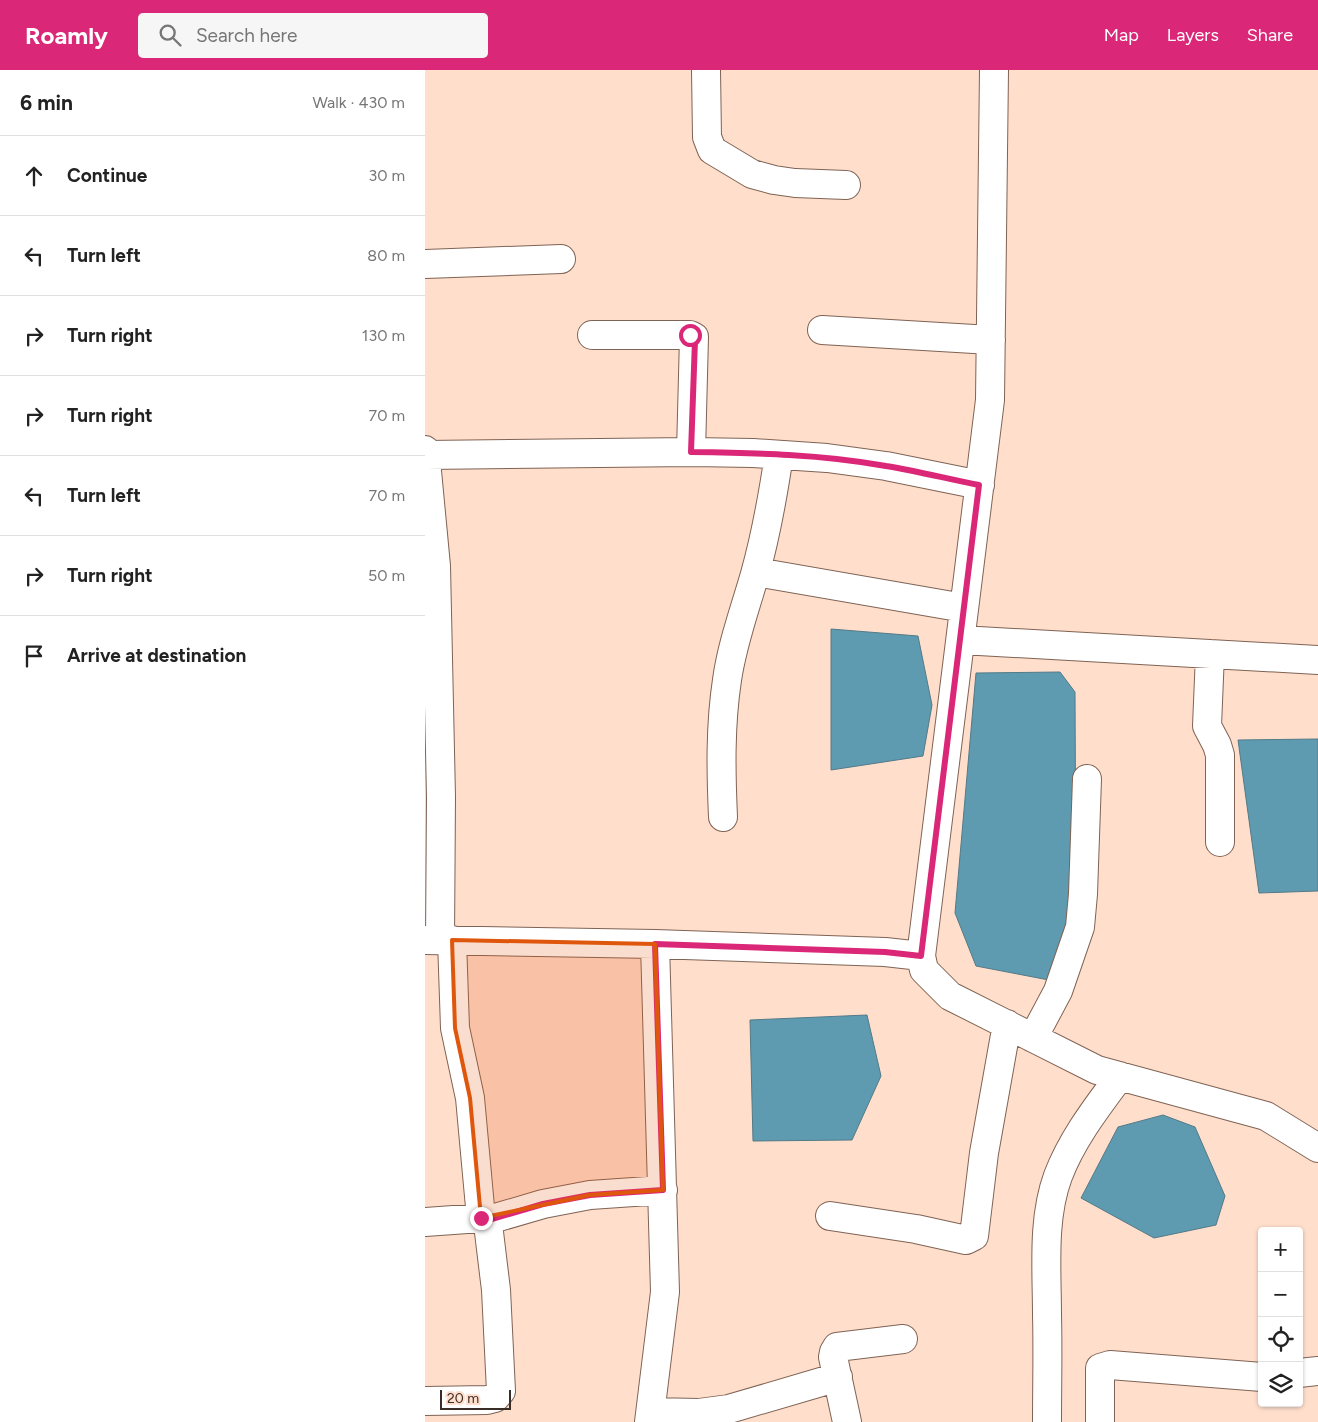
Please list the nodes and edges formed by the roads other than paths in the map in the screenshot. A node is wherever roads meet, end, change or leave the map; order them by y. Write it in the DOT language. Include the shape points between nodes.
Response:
graph roads {
  1 [pos="706,70"];
  2 [pos="994,70"];
  3 [pos="846,185"];
  4 [pos="561,259"];
  5 [pos="425,264"];
  6 [pos="822,330"];
  7 [pos="592,335"];
  8 [pos="991,340"];
  9 [pos="691,452"];
  10 [pos="426,453"];
  11 [pos="779,455"];
  12 [pos="979,485"];
  13 [pos="755,572"];
  14 [pos="431,589"];
  15 [pos="965,608"];
  16 [pos="961,640"];
  17 [pos="1210,654"];
  18 [pos="1318,660"];
  19 [pos="432,713"];
  20 [pos="1087,779"];
  21 [pos="723,817"];
  22 [pos="1219,842"];
  23 [pos="439,940"];
  24 [pos="655,944"];
  25 [pos="921,956"];
  26 [pos="1007,1024"];
  27 [pos="1033,1038"];
  28 [pos="1120,1076"];
  29 [pos="1318,1148"];
  30 [pos="663,1190"];
  31 [pos="830,1216"];
  32 [pos="483,1220"];
  33 [pos="425,1222"];
  34 [pos="903,1339"];
  35 [pos="1318,1371"];
  36 [pos="1303,1373"];
  37 [pos="838,1377"];
  38 [pos="1258,1377"];
  39 [pos="425,1401"];
  40 [pos="650,1417"];
  41 [pos="847,1422"];
  42 [pos="1047,1422"];
  43 [pos="1100,1422"];
  1 -- 3 [label="street" via="707,136 712,150 752,174 774,180"];
  2 -- 8 [label="street"];
  4 -- 5 [label="street"];
  6 -- 8 [label="street"];
  7 -- 9 [label="street" via="694,337"];
  8 -- 12 [label="street" via="990,400"];
  9 -- 10 [label="street"];
  9 -- 11 [label="street"];
  10 -- 14 [label="street" via="436,566"];
  11 -- 12 [label="street" via="885,466"];
  11 -- 13 [label="street" via="771,510"];
  12 -- 15 [label="street"];
  13 -- 15 [label="street"];
  13 -- 21 [label="street" via="727,681 721,764"];
  14 -- 19 [label="street"];
  15 -- 16 [label="street"];
  16 -- 17 [label="street"];
  16 -- 25 [label="street"];
  17 -- 18 [label="street"];
  17 -- 22 [label="street" via="1207,726 1220,755"];
  19 -- 23 [label="street" via="441,797"];
  20 -- 27 [label="street" via="1080,928 1058,992"];
  23 -- 24 [label="street"];
  23 -- 32 [label="street" via="470,1098 476,1181"];
  24 -- 25 [label="street"];
  24 -- 30 [label="street"];
  25 -- 26 [label="street" via="924,970 950,996"];
  26 -- 27 [label="street"];
  26 -- 31 [label="street" via="984,1153 974,1236 967,1240"];
  27 -- 28 [label="street" via="1097,1070"];
  28 -- 29 [label="street" via="1267,1116"];
  28 -- 42 [label="street" via="1069,1151 1057,1177 1049,1210"];
  30 -- 32 [label="street" via="590,1195"];
  30 -- 40 [label="street" via="665,1292"];
  32 -- 33 [label="street"];
  32 -- 39 [label="street" via="488,1224 496,1290 501,1391 495,1398 487,1400"];
  34 -- 37 [label="street" via="837,1347 833,1358"];
  35 -- 36 [label="street"];
  37 -- 40 [label="street" via="729,1409"];
  37 -- 41 [label="street"];
  38 -- 43 [label="street" via="1103,1366 1100,1368"];
}
